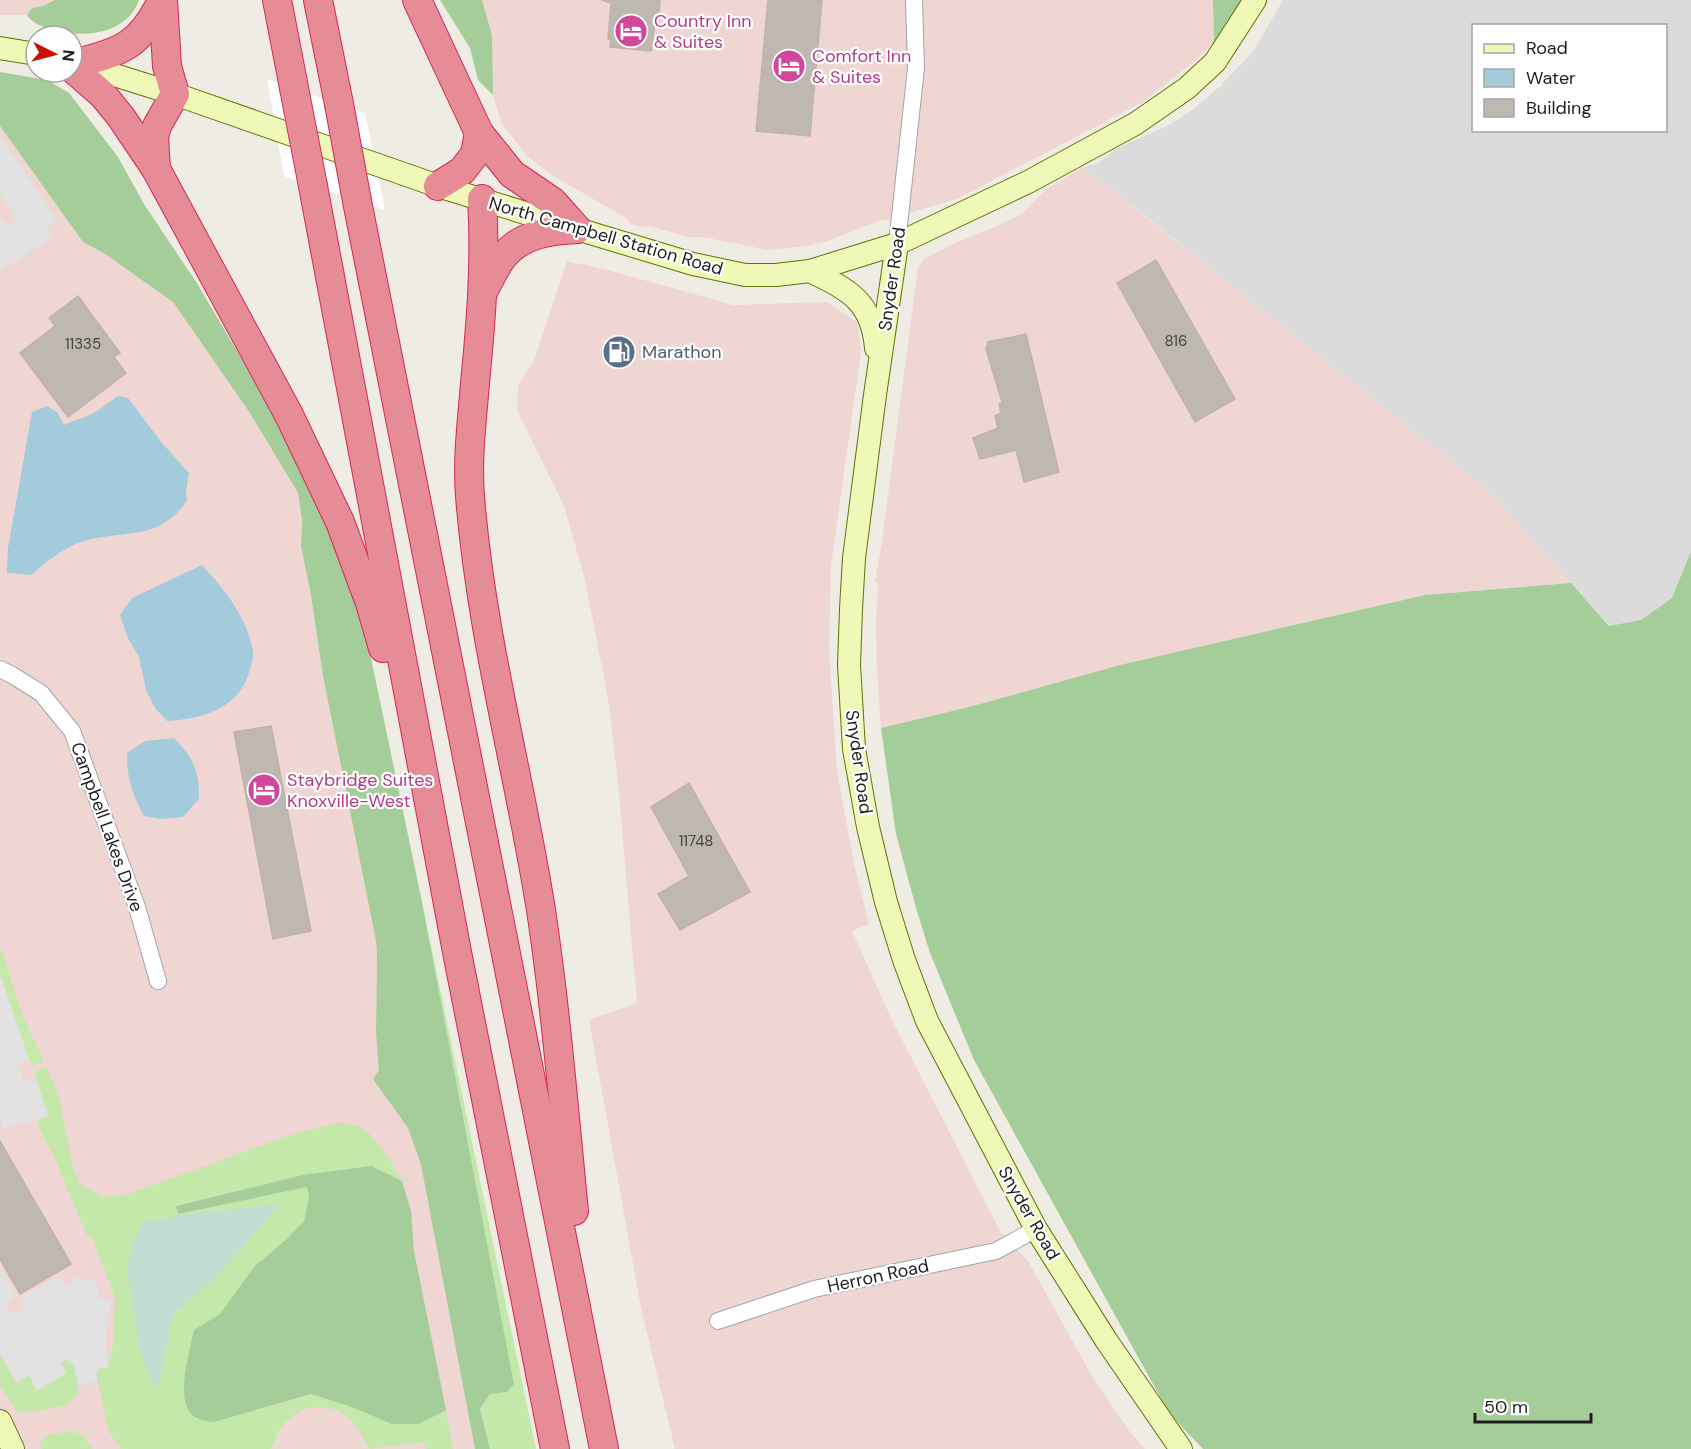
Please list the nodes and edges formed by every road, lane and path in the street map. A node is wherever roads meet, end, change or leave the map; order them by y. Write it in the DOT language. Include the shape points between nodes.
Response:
graph roads {
  1 [pos="162,0"];
  2 [pos="277,0"];
  3 [pos="318,0"];
  4 [pos="417,0"];
  5 [pos="914,0"];
  6 [pos="1255,0"];
  7 [pos="0,48"];
  8 [pos="24,52"];
  9 [pos="84,61"];
  10 [pos="84,67"];
  11 [pos="84,76"];
  12 [pos="175,94"];
  13 [pos="478,133"];
  14 [pos="156,169"];
  15 [pos="438,186"];
  16 [pos="482,199"];
  17 [pos="577,229"];
  18 [pos="897,244"];
  19 [pos="810,271"];
  20 [pos="484,290"];
  21 [pos="878,373"];
  22 [pos="0,669"];
  23 [pos="439,859"];
  24 [pos="158,981"];
  25 [pos="1036,1229"];
  26 [pos="718,1321"];
  27 [pos="592,1386"];
  28 [pos="555,1449"];
  29 [pos="604,1449"];
  30 [pos="1180,1449"];
  1 -- 9 [label="highway" via="139,37 117,52"];
  1 -- 12 [label="highway" via="167,66"];
  2 -- 23 [label="highway, bridge"];
  3 -- 27 [label="highway, bridge"];
  4 -- 13 [label="highway"];
  5 -- 18 [label="street, Snyder Road" via="916,68"];
  6 -- 18 [label="street, North Campbell Station Road" via="1215,62 1135,124 1028,182"];
  7 -- 8 [label="street"];
  10 -- 12 [label="street, North Campbell Station Road"];
  11 -- 14 [label="highway" via="121,117"];
  12 -- 14 [label="highway" via="154,137"];
  12 -- 15 [label="street, North Campbell Station Road"];
  13 -- 15 [label="highway" via="475,154 462,171"];
  13 -- 17 [label="highway" via="512,174 553,202"];
  14 -- 23 [label="highway" via="289,415 340,522 370,603"];
  15 -- 16 [label="street, North Campbell Station Road"];
  16 -- 17 [label="street, North Campbell Station Road"];
  16 -- 20 [label="highway"];
  17 -- 19 [label="street, North Campbell Station Road" via="693,264 745,275"];
  17 -- 20 [label="highway" via="547,231 518,243 501,259"];
  18 -- 19 [label="street, North Campbell Station Road"];
  18 -- 21 [label="street, Snyder Road"];
  19 -- 21 [label="street" via="849,291 862,303 872,322"];
  20 -- 27 [label="highway" via="469,454 470,494 479,583 544,933"];
  21 -- 25 [label="street, Snyder Road" via="850,609 854,749 868,827 886,902 927,1021"];
  22 -- 24 [label="street, Campbell Lakes Drive" via="41,693 72,731 137,907"];
  23 -- 28 [label="highway"];
  25 -- 26 [label="street, Herron Road" via="996,1251 814,1289"];
  25 -- 30 [label="street, Snyder Road"];
  27 -- 29 [label="highway"];
}
